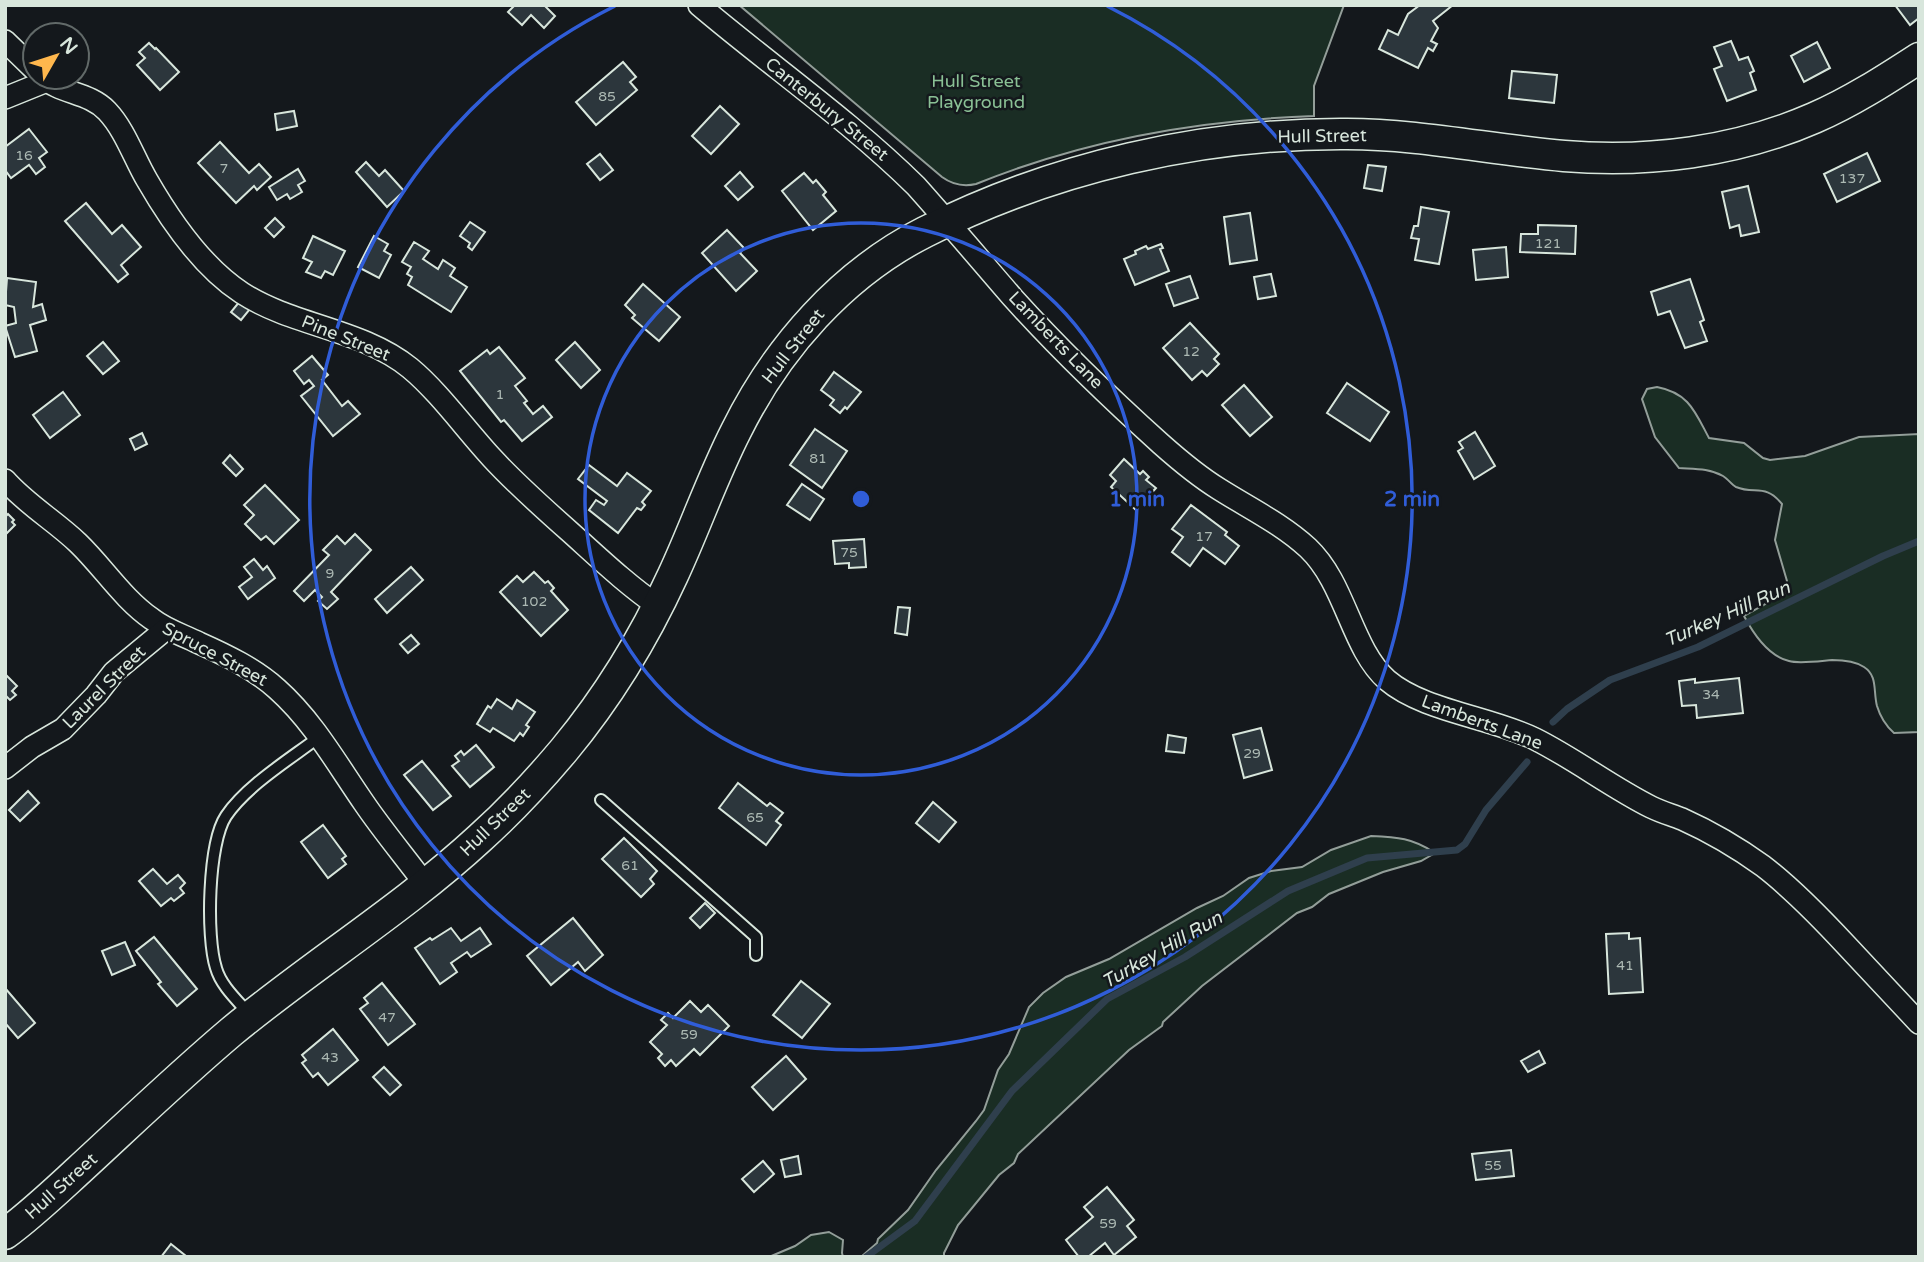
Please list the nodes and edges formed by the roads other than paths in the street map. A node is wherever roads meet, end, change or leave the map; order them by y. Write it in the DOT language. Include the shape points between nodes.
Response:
graph roads {
  1 [pos="699,5"];
  2 [pos="5,41"];
  3 [pos="21,57"];
  4 [pos="1919,58"];
  5 [pos="21,88"];
  6 [pos="69,91"];
  7 [pos="5,98"];
  8 [pos="947,222"];
  9 [pos="5,480"];
  10 [pos="658,606"];
  11 [pos="166,629"];
  12 [pos="319,737"];
  13 [pos="5,768"];
  14 [pos="601,800"];
  15 [pos="425,884"];
  16 [pos="756,956"];
  17 [pos="251,1016"];
  18 [pos="1919,1023"];
  19 [pos="5,1234"];
  1 -- 8 [label="street, Canterbury Street" via="863,137"];
  2 -- 3 [label="street, Pine Street"];
  4 -- 8 [label="main road, Hull Street" via="1814,118 1747,141 1693,152 1611,158 1373,135 1257,138 1104,166 1006,196"];
  5 -- 7 [label="street"];
  6 -- 10 [label="street, Pine Street" via="109,113 167,212 229,283 280,312 400,360 523,489 628,585"];
  8 -- 10 [label="main road, Hull Street" via="887,254 853,279 778,361 738,425"];
  8 -- 18 [label="street, Lamberts Lane" via="1061,348 1160,443 1314,554 1372,664 1387,680 1428,703 1527,735 1651,807 1733,846 1819,916"];
  9 -- 11 [label="street, Spruce Street"];
  10 -- 15 [label="main road, Hull Street" via="630,659 564,750 500,820"];
  11 -- 12 [label="street, Spruce Street" via="257,673 291,702"];
  11 -- 13 [label="street, Laurel Street" via="114,672 63,729"];
  12 -- 15 [label="street, Spruce Street"];
  12 -- 17 [label="lane" via="236,803 214,845 210,935 216,968"];
  14 -- 16 [label="lane" via="756,937"];
  15 -- 17 [label="main road, Hull Street"];
  17 -- 19 [label="main road, Hull Street"];
}
